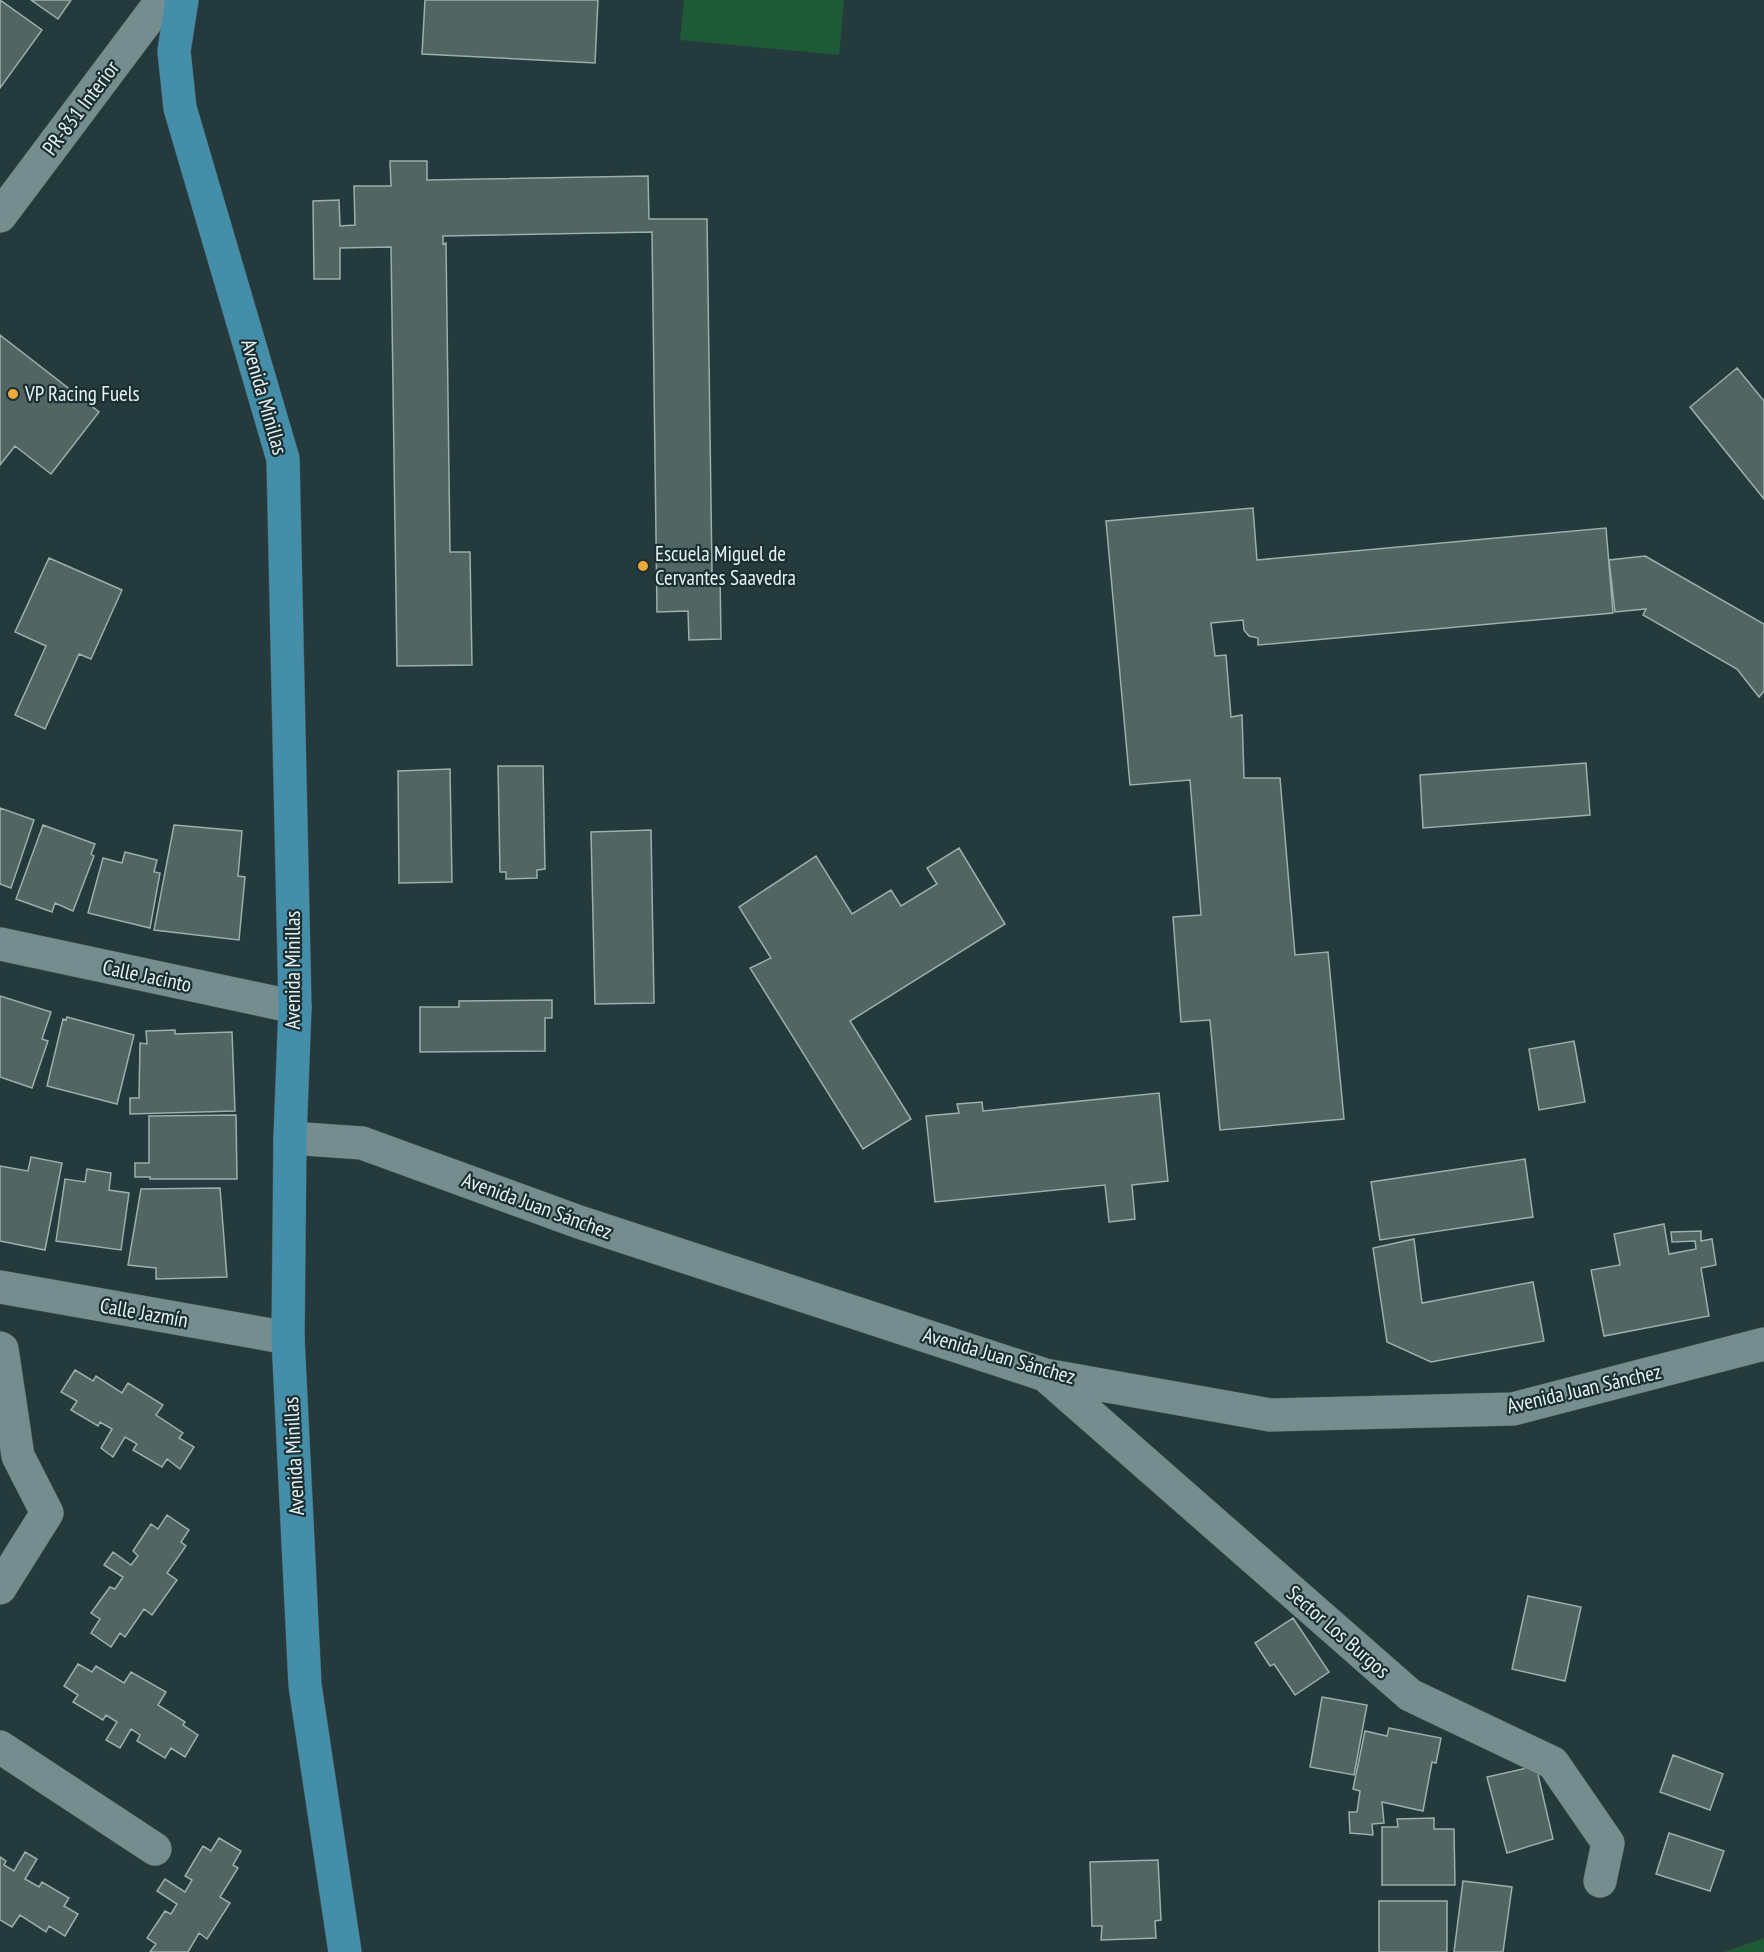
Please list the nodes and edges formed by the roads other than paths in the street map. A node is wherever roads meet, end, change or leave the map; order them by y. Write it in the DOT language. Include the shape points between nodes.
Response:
graph roads {
  1 [pos="162,0"];
  2 [pos="182,0"];
  3 [pos="4,204"];
  4 [pos="0,945"];
  5 [pos="295,1007"];
  6 [pos="290,1138"];
  7 [pos="0,1287"];
  8 [pos="288,1338"];
  9 [pos="1764,1344"];
  10 [pos="0,1348"];
  11 [pos="1046,1375"];
  12 [pos="0,1588"];
  13 [pos="0,1747"];
  14 [pos="155,1849"];
  15 [pos="1600,1881"];
  16 [pos="345,1952"];
  1 -- 3 [label="street, PR-831 Interior"];
  2 -- 5 [label="main road, Avenida Minillas" via="174,51 180,108 283,459"];
  4 -- 5 [label="street, Calle Jacinto"];
  5 -- 6 [label="main road, Avenida Minillas"];
  6 -- 8 [label="main road, Avenida Minillas"];
  6 -- 11 [label="street, Avenida Juan Sánchez" via="362,1143 579,1222"];
  7 -- 8 [label="street, Calle Jazmín"];
  8 -- 16 [label="main road, Avenida Minillas" via="305,1684"];
  9 -- 11 [label="street, Avenida Juan Sánchez" via="1513,1409 1270,1415"];
  10 -- 12 [label="street" via="18,1456 47,1513"];
  11 -- 15 [label="street, Sector Los Burgos" via="1410,1695 1553,1763 1608,1843"];
  13 -- 14 [label="street"];
}
